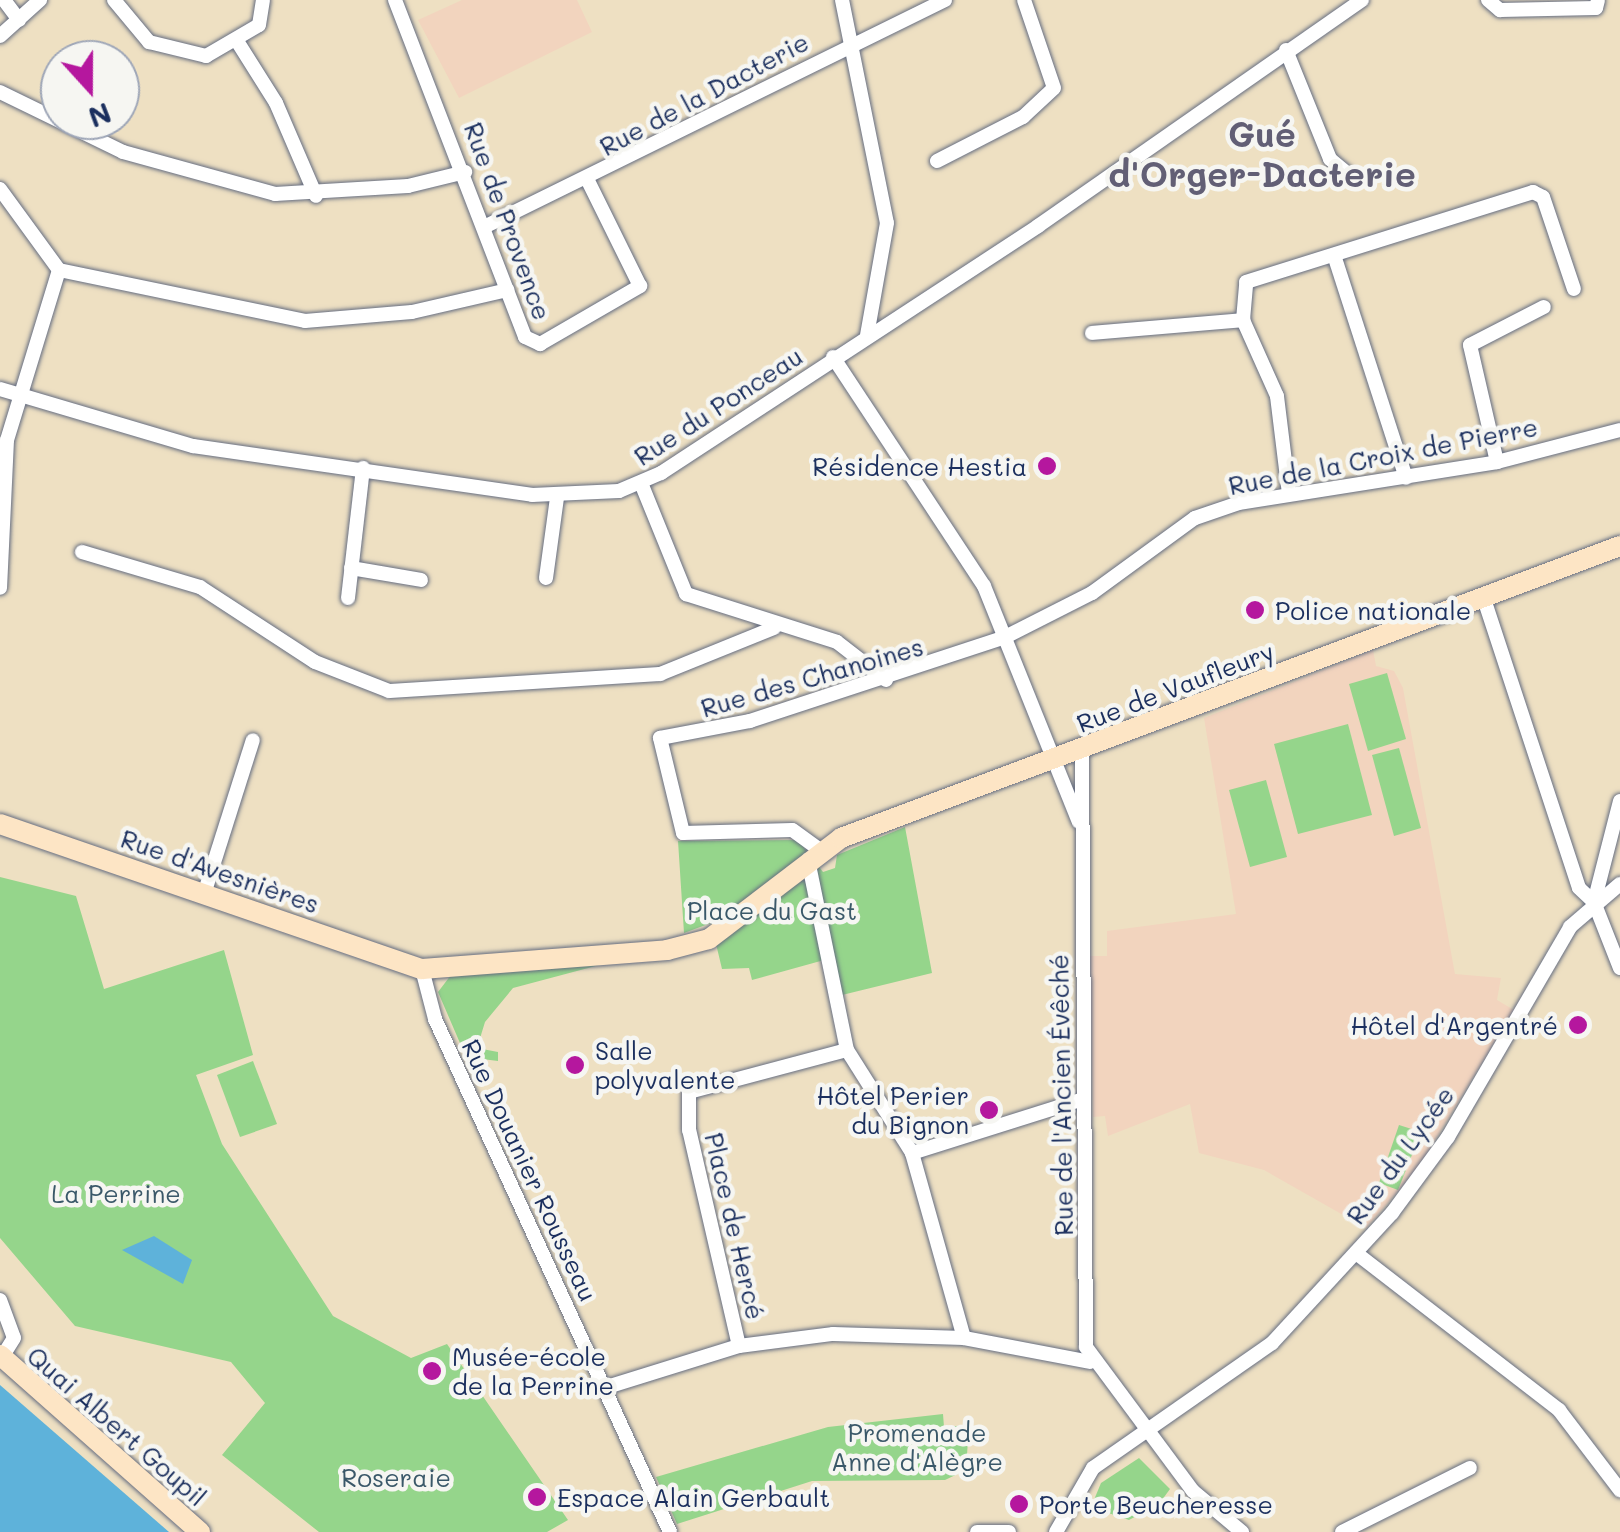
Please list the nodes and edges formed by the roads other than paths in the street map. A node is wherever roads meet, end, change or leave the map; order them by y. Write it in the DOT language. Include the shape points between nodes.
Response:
graph roads {
  1 [pos="4,0"];
  2 [pos="40,0"];
  3 [pos="114,0"];
  4 [pos="263,0"];
  5 [pos="395,0"];
  6 [pos="842,0"];
  7 [pos="945,0"];
  8 [pos="1024,0"];
  9 [pos="1362,0"];
  10 [pos="1488,0"];
  11 [pos="1598,0"];
  12 [pos="18,20"];
  13 [pos="0,36"];
  14 [pos="236,41"];
  15 [pos="851,41"];
  16 [pos="1286,50"];
  17 [pos="0,92"];
  18 [pos="937,160"];
  19 [pos="465,172"];
  20 [pos="1350,176"];
  21 [pos="588,181"];
  22 [pos="0,189"];
  23 [pos="316,196"];
  24 [pos="484,227"];
  25 [pos="1334,255"];
  26 [pos="59,270"];
  27 [pos="1574,289"];
  28 [pos="507,290"];
  29 [pos="1544,307"];
  30 [pos="1244,320"];
  31 [pos="1092,333"];
  32 [pos="867,335"];
  33 [pos="833,358"];
  34 [pos="0,389"];
  35 [pos="19,394"];
  36 [pos="1620,430"];
  37 [pos="1497,462"];
  38 [pos="364,468"];
  39 [pos="1406,478"];
  40 [pos="641,483"];
  41 [pos="1289,494"];
  42 [pos="558,498"];
  43 [pos="1620,546"];
  44 [pos="82,552"];
  45 [pos="351,568"];
  46 [pos="546,578"];
  47 [pos="421,580"];
  48 [pos="0,588"];
  49 [pos="348,598"];
  50 [pos="1484,599"];
  51 [pos="774,628"];
  52 [pos="1008,635"];
  53 [pos="886,680"];
  54 [pos="253,740"];
  55 [pos="1082,748"];
  56 [pos="1054,759"];
  57 [pos="1620,801"];
  58 [pos="0,824"];
  59 [pos="1082,827"];
  60 [pos="814,855"];
  61 [pos="1620,884"];
  62 [pos="205,890"];
  63 [pos="1594,902"];
  64 [pos="1620,968"];
  65 [pos="422,969"];
  66 [pos="848,1050"];
  67 [pos="1084,1100"];
  68 [pos="912,1153"];
  69 [pos="1356,1252"];
  70 [pos="0,1300"];
  71 [pos="964,1338"];
  72 [pos="739,1346"];
  73 [pos="1,1356"];
  74 [pos="1090,1362"];
  75 [pos="607,1387"];
  76 [pos="1148,1430"];
  77 [pos="1470,1468"];
  78 [pos="1620,1490"];
  79 [pos="200,1532"];
  80 [pos="670,1532"];
  81 [pos="977,1532"];
  82 [pos="1009,1532"];
  83 [pos="1056,1532"];
  84 [pos="1242,1532"];
  85 [pos="1342,1532"];
  1 -- 12 [label="street"];
  2 -- 12 [label="street"];
  3 -- 14 [label="street" via="162,50 206,56"];
  4 -- 14 [label="street" via="266,16"];
  5 -- 19 [label="street, Rue de Provence"];
  6 -- 15 [label="street"];
  7 -- 15 [label="street, Rue de la Dacterie"];
  8 -- 18 [label="street" via="1054,88 1022,117"];
  9 -- 16 [label="street, Rue du Ponceau"];
  10 -- 11 [label="street" via="1500,10 1596,8"];
  12 -- 13 [label="street"];
  14 -- 23 [label="street" via="276,103"];
  15 -- 21 [label="street, Rue de la Dacterie"];
  15 -- 32 [label="street" via="887,223"];
  16 -- 20 [label="street" via="1330,159"];
  16 -- 32 [label="street, Rue du Ponceau"];
  17 -- 23 [label="street" via="193,176"];
  19 -- 23 [label="street"];
  19 -- 24 [label="street, Rue de Provence"];
  21 -- 24 [label="street, Rue de la Dacterie"];
  21 -- 28 [label="street, Rue de Provence" via="640,286 540,344 525,337"];
  22 -- 26 [label="street"];
  24 -- 28 [label="street, Rue de Provence"];
  25 -- 27 [label="street" via="1533,192 1543,197"];
  25 -- 30 [label="street" via="1246,282"];
  25 -- 39 [label="street"];
  26 -- 28 [label="street" via="305,321 412,312"];
  26 -- 35 [label="street"];
  29 -- 37 [label="street" via="1470,345"];
  30 -- 31 [label="street"];
  30 -- 41 [label="street" via="1276,396"];
  32 -- 33 [label="street, Rue du Ponceau"];
  33 -- 40 [label="street, Rue du Ponceau"];
  33 -- 52 [label="street, Rue de l'Ancien Évêché" via="907,461"];
  34 -- 35 [label="street, Rue du Ponceau"];
  35 -- 38 [label="street, Rue du Ponceau" via="193,446"];
  35 -- 48 [label="street" via="7,440"];
  36 -- 37 [label="street, Rue de la Croix de Pierre"];
  37 -- 39 [label="street, Rue de la Croix de Pierre"];
  38 -- 42 [label="street, Rue du Ponceau"];
  38 -- 45 [label="street"];
  39 -- 41 [label="street, Rue de la Croix de Pierre"];
  40 -- 42 [label="street, Rue du Ponceau"];
  40 -- 51 [label="street" via="686,594"];
  41 -- 52 [label="street, Rue de la Croix de Pierre" via="1195,518 1092,592"];
  42 -- 46 [label="street"];
  43 -- 50 [label="street, Rue de Vaufleury"];
  44 -- 51 [label="street" via="200,587 315,662 389,691 660,674"];
  45 -- 47 [label="street"];
  45 -- 49 [label="street"];
  50 -- 55 [label="street, Rue de Vaufleury"];
  50 -- 63 [label="street" via="1579,888"];
  51 -- 53 [label="street" via="857,652"];
  52 -- 53 [label="street, Rue des Chanoines"];
  52 -- 56 [label="street, Rue de l'Ancien Évêché"];
  53 -- 60 [label="street, Rue des Chanoines" via="660,738 683,833 792,830"];
  54 -- 62 [label="street"];
  55 -- 56 [label="street, Rue de Vaufleury"];
  55 -- 59 [label="street, Rue de l'Ancien Évêché"];
  56 -- 59 [label="street, Rue de l'Ancien Évêché"];
  56 -- 60 [label="street, Rue de Vaufleury"];
  57 -- 63 [label="street"];
  58 -- 62 [label="street, Rue d'Avesnières"];
  59 -- 67 [label="street, Rue de l'Ancien Évêché"];
  60 -- 65 [label="street, Rue de Vaufleury" via="691,944"];
  60 -- 66 [label="street"];
  61 -- 63 [label="street"];
  62 -- 65 [label="street, Rue d'Avesnières"];
  63 -- 64 [label="street"];
  63 -- 69 [label="street, Rue du Lycée" via="1570,927 1448,1137"];
  65 -- 75 [label="street, Rue Douanier Rousseau" via="435,1019"];
  66 -- 68 [label="street"];
  66 -- 72 [label="street, Place de Hercé" via="707,1082 687,1098"];
  67 -- 68 [label="street"];
  67 -- 74 [label="street, Rue de l'Ancien Évêché"];
  68 -- 71 [label="street"];
  69 -- 76 [label="street, Rue du Lycée" via="1272,1343"];
  69 -- 78 [label="street" via="1560,1410"];
  70 -- 73 [label="street" via="14,1338"];
  71 -- 72 [label="street" via="833,1334"];
  71 -- 74 [label="street"];
  72 -- 75 [label="street, Place de Hercé"];
  73 -- 79 [label="street, Quai Albert Goupil"];
  74 -- 76 [label="street"];
  75 -- 80 [label="street, Rue Douanier Rousseau"];
  76 -- 83 [label="street, Rue du Lycée" via="1093,1468 1067,1502"];
  76 -- 84 [label="street" via="1193,1491"];
  77 -- 85 [label="street"];
  81 -- 82 [label="street"];
}
